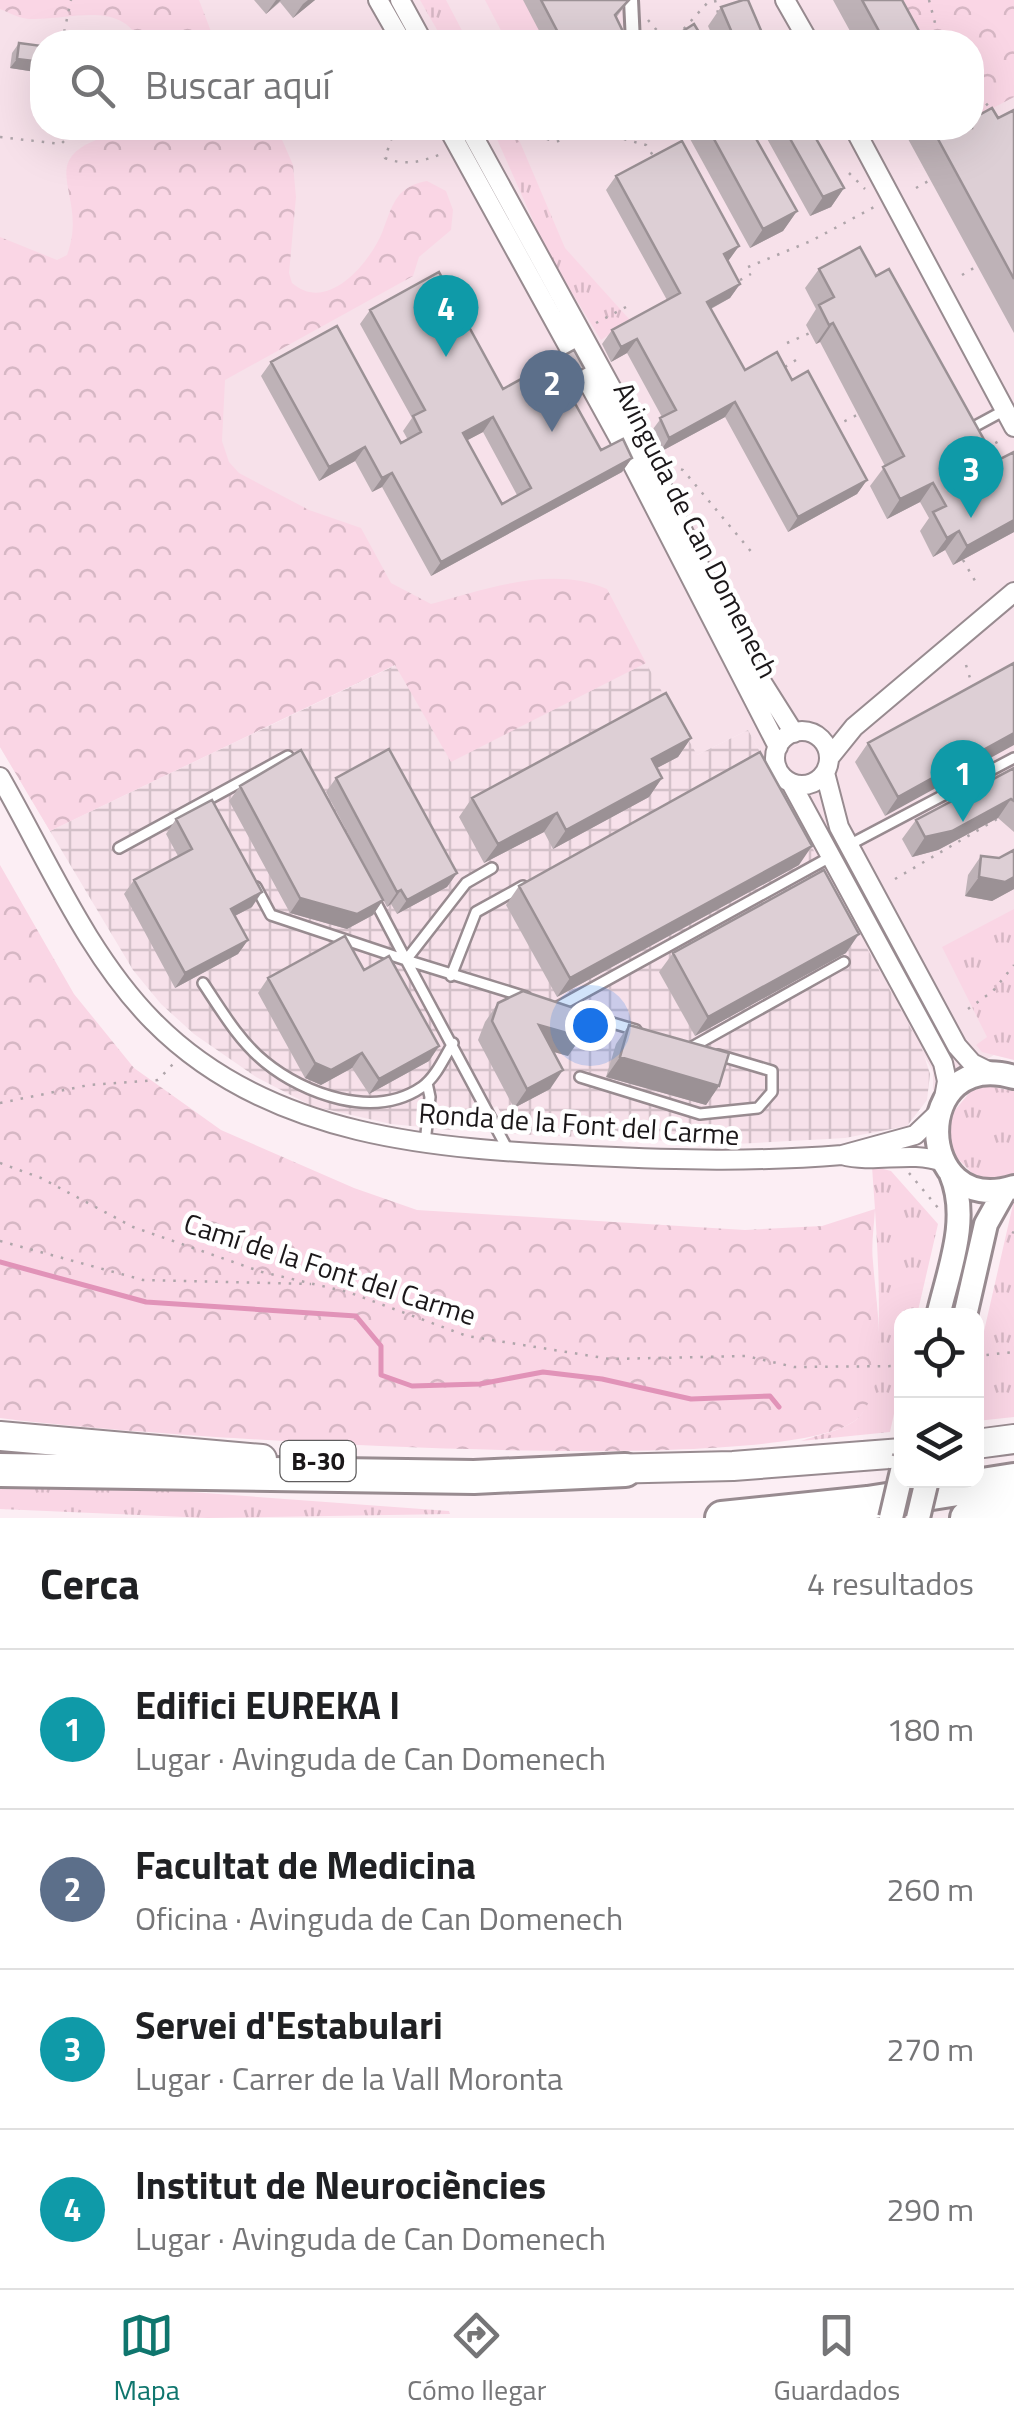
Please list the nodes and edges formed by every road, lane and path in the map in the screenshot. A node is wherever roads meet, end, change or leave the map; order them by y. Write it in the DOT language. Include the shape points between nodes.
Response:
graph roads {
  1 [pos="70,0"];
  2 [pos="378,0"];
  3 [pos="400,0"];
  4 [pos="631,0"];
  5 [pos="712,0"];
  6 [pos="786,0"];
  7 [pos="929,0"];
  8 [pos="720,22"];
  9 [pos="64,30"];
  10 [pos="395,30"];
  11 [pos="416,30"];
  12 [pos="632,30"];
  13 [pos="682,30"];
  14 [pos="802,30"];
  15 [pos="937,30"];
  16 [pos="984,102"];
  17 [pos="995,115"];
  18 [pos="0,137"];
  19 [pos="65,140"];
  20 [pos="391,140"];
  21 [pos="455,140"];
  22 [pos="476,140"];
  23 [pos="627,140"];
  24 [pos="860,140"];
  25 [pos="446,150"];
  26 [pos="657,162"];
  27 [pos="850,173"];
  28 [pos="932,178"];
  29 [pos="871,187"];
  30 [pos="916,188"];
  31 [pos="880,204"];
  32 [pos="980,265"];
  33 [pos="748,267"];
  34 [pos="751,274"];
  35 [pos="962,274"];
  36 [pos="738,281"];
  37 [pos="626,307"];
  38 [pos="595,324"];
  39 [pos="810,332"];
  40 [pos="787,343"];
  41 [pos="796,360"];
  42 [pos="784,368"];
  43 [pos="857,415"];
  44 [pos="955,417"];
  45 [pos="1009,425"];
  46 [pos="834,426"];
  47 [pos="984,448"];
  48 [pos="662,462"];
  49 [pos="754,555"];
  50 [pos="963,560"];
  51 [pos="978,586"];
  52 [pos="1014,592"];
  53 [pos="966,665"];
  54 [pos="976,696"];
  55 [pos="854,728"];
  56 [pos="794,733"];
  57 [pos="819,737"];
  58 [pos="778,747"];
  59 [pos="288,756"];
  60 [pos="1014,758"];
  61 [pos="827,766"];
  62 [pos="0,778"];
  63 [pos="791,782"];
  64 [pos="208,801"];
  65 [pos="218,818"];
  66 [pos="998,818"];
  67 [pos="849,845"];
  68 [pos="119,848"];
  69 [pos="832,856"];
  70 [pos="492,868"];
  71 [pos="895,879"];
  72 [pos="254,882"];
  73 [pos="527,884"];
  74 [pos="372,895"];
  75 [pos="406,960"];
  76 [pos="844,962"];
  77 [pos="1014,965"];
  78 [pos="452,976"];
  79 [pos="204,983"];
  80 [pos="558,1007"];
  81 [pos="968,1009"];
  82 [pos="642,1032"];
  83 [pos="676,1042"];
  84 [pos="452,1043"];
  85 [pos="692,1047"];
  86 [pos="175,1062"];
  87 [pos="1003,1075"];
  88 [pos="580,1077"];
  89 [pos="427,1083"];
  90 [pos="0,1104"];
  91 [pos="940,1109"];
  92 [pos="424,1143"];
  93 [pos="509,1152"];
  94 [pos="842,1155"];
  95 [pos="0,1163"];
  96 [pos="946,1167"];
  97 [pos="906,1169"];
  98 [pos="1009,1189"];
  99 [pos="945,1216"];
  100 [pos="0,1241"];
  101 [pos="318,1284"];
  102 [pos="940,1308"];
  103 [pos="967,1308"];
  104 [pos="1014,1352"];
  105 [pos="984,1355"];
  106 [pos="894,1366"];
  107 [pos="0,1436"];
  108 [pos="1014,1438"];
  109 [pos="984,1443"];
  110 [pos="894,1453"];
  111 [pos="0,1470"];
  112 [pos="625,1470"];
  113 [pos="1014,1480"];
  114 [pos="898,1488"];
  115 [pos="924,1488"];
  116 [pos="1014,1510"];
  117 [pos="722,1518"];
  118 [pos="890,1518"];
  119 [pos="918,1518"];
  120 [pos="967,1518"];
  1 -- 9 [label="path"];
  2 -- 10 [label="street"];
  3 -- 11 [label="street"];
  4 -- 12 [label="street"];
  5 -- 8 [label="path"];
  5 -- 13 [label="path"];
  6 -- 14 [label="street"];
  7 -- 15 [label="path"];
  16 -- 17 [label="path"];
  18 -- 19 [label="path"];
  20 -- 25 [label="path" via="385,158 396,163 422,162"];
  21 -- 58 [label="street, Avinguda de Can Domenech"];
  22 -- 56 [label="street, Avinguda de Can Domenech" via="640,440 732,635"];
  23 -- 26 [label="path" via="646,145"];
  24 -- 45 [label="street"];
  27 -- 29 [label="path" via="863,190"];
  28 -- 30 [label="path"];
  31 -- 33 [label="path"];
  32 -- 35 [label="path"];
  34 -- 36 [label="path"];
  37 -- 38 [label="path"];
  39 -- 40 [label="path"];
  41 -- 42 [label="path"];
  43 -- 46 [label="path"];
  44 -- 45 [label="lane" via="964,432"];
  45 -- 47 [label="path"];
  48 -- 49 [label="path" via="683,470"];
  50 -- 51 [label="path"];
  52 -- 55 [label="street"];
  53 -- 54 [label="path"];
  55 -- 57 [label="street"];
  55 -- 61 [label="street"];
  56 -- 57 [label="street"];
  56 -- 58 [label="street"];
  57 -- 61 [label="street"];
  58 -- 63 [label="street" via="777,768"];
  59 -- 64 [label="lane"];
  60 -- 67 [label="lane"];
  61 -- 63 [label="street" via="806,785"];
  61 -- 67 [label="street" via="830,806"];
  62 -- 92 [label="street, Ronda de la Font del Carme" via="114,975 154,1022 232,1082 275,1104"];
  63 -- 69 [label="street"];
  64 -- 65 [label="lane"];
  64 -- 68 [label="lane"];
  66 -- 71 [label="path"];
  67 -- 87 [label="street" via="957,1046 972,1063"];
  69 -- 80 [label="lane"];
  69 -- 91 [label="street" via="943,1063 947,1080"];
  70 -- 75 [label="lane" via="466,882"];
  72 -- 75 [label="lane" via="271,915"];
  73 -- 78 [label="lane" via="476,912"];
  74 -- 75 [label="lane"];
  75 -- 78 [label="lane"];
  75 -- 84 [label="lane"];
  76 -- 85 [label="lane"];
  77 -- 81 [label="path"];
  78 -- 80 [label="lane"];
  79 -- 89 [label="lane" via="262,1060 295,1084 364,1101 389,1100"];
  80 -- 82 [label="lane"];
  83 -- 85 [label="lane"];
  84 -- 89 [label="lane"];
  84 -- 93 [label="lane"];
  85 -- 88 [label="lane" via="772,1071 772,1092 758,1108 700,1114"];
  86 -- 90 [label="path" via="158,1080 89,1085"];
  87 -- 91 [label="street" via="969,1078"];
  89 -- 92 [label="lane"];
  91 -- 94 [label="street, Ronda de la Font del Carme" via="915,1134"];
  91 -- 96 [label="street" via="935,1139"];
  92 -- 93 [label="street, Ronda de la Font del Carme"];
  93 -- 94 [label="street, Ronda de la Font del Carme" via="751,1163"];
  94 -- 96 [label="street, Ronda de la Font del Carme" via="916,1155"];
  95 -- 101 [label="path, Camí de la Font del Carme" via="133,1226 262,1272"];
  96 -- 98 [label="street" via="969,1186"];
  96 -- 102 [label="street" via="962,1206"];
  97 -- 99 [label="path"];
  98 -- 103 [label="street" via="986,1224"];
  100 -- 101 [label="path" via="143,1280"];
  101 -- 106 [label="path, Camí de la Font del Carme" via="466,1336 610,1359 746,1356 794,1367"];
  104 -- 105 [label="path"];
  107 -- 112 [label="highway, B-30" via="251,1459"];
  108 -- 109 [label="highway"];
  110 -- 112 [label="highway, B-30"];
  111 -- 112 [label="highway" via="474,1478"];
  113 -- 117 [label="highway"];
  114 -- 118 [label="street, bridge"];
  115 -- 119 [label="street, bridge"];
  116 -- 120 [label="highway"];
}
